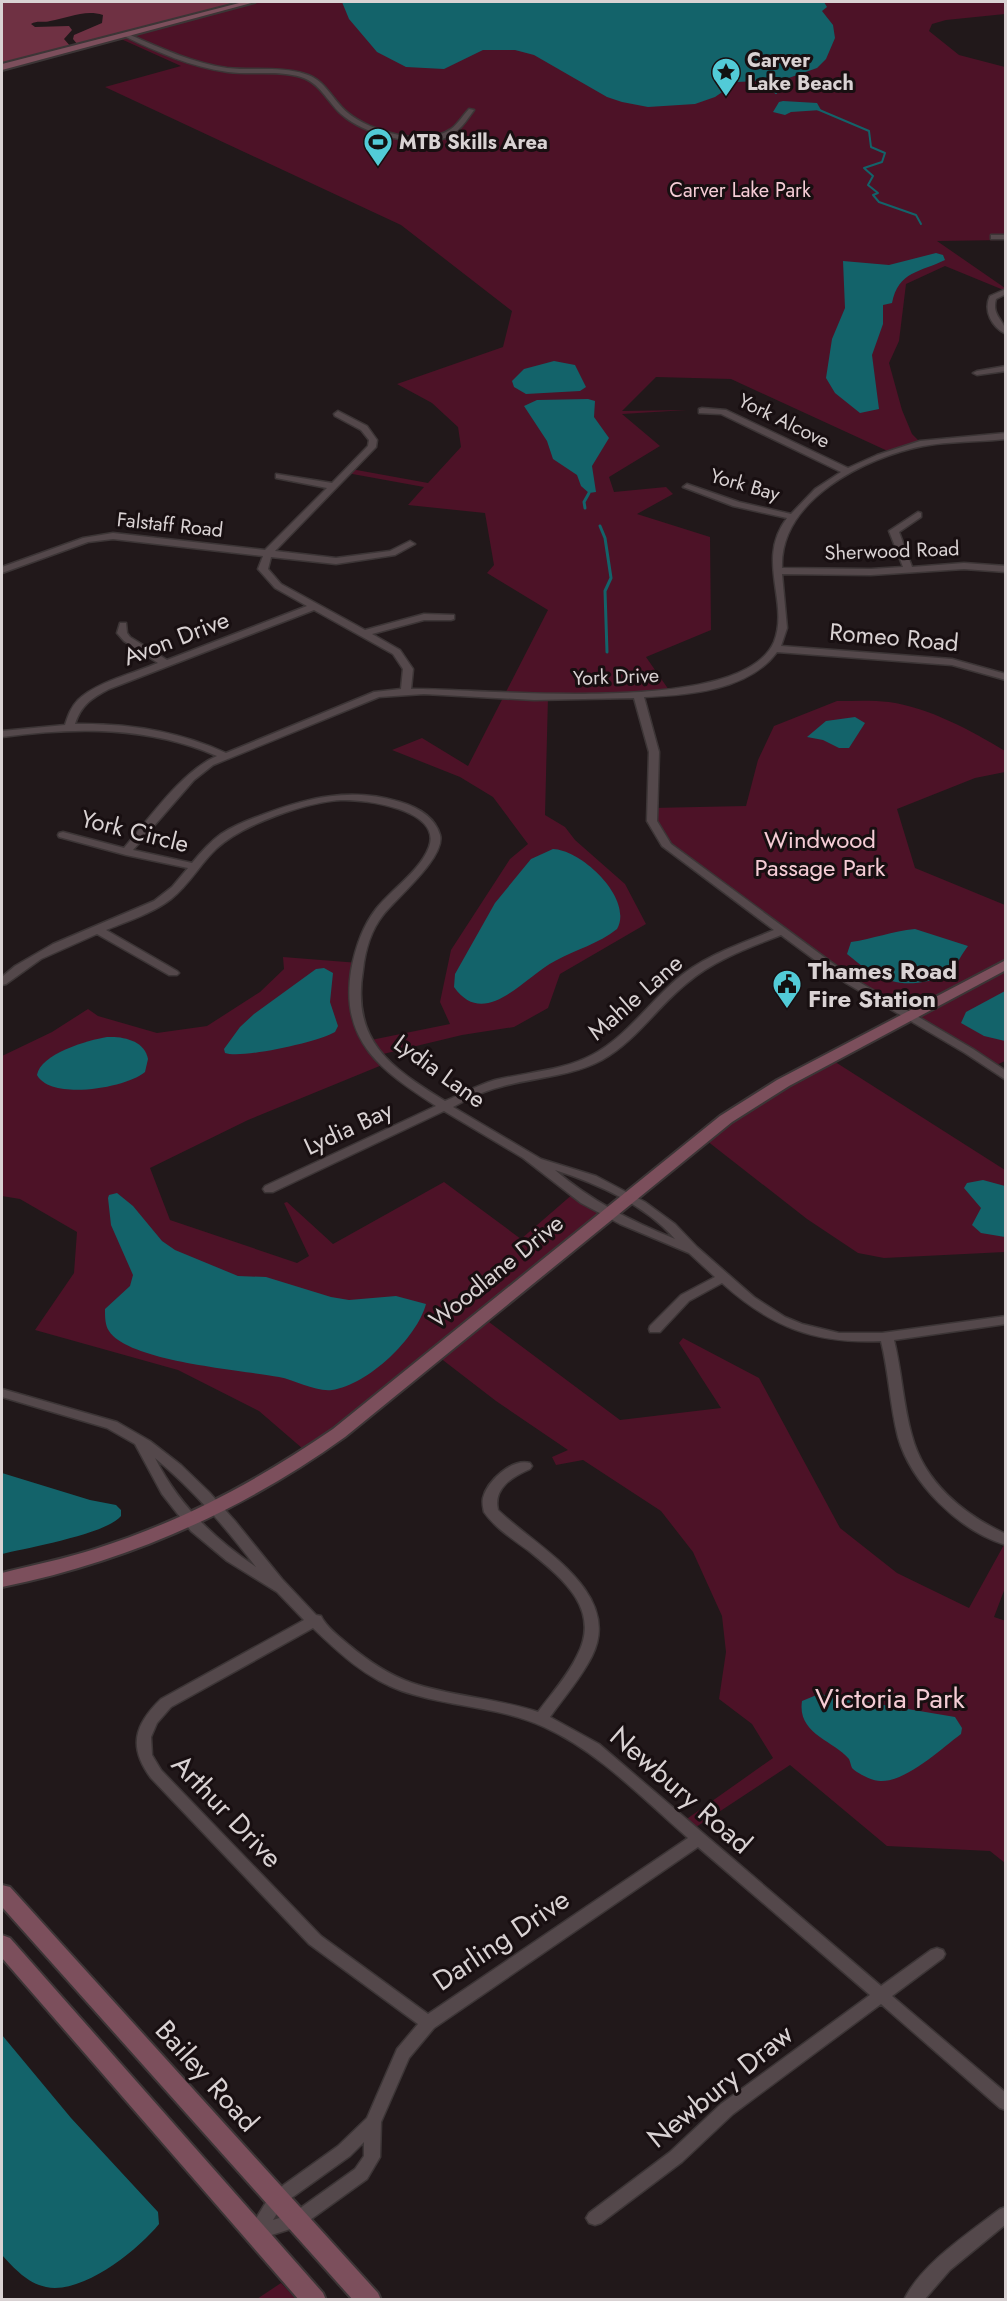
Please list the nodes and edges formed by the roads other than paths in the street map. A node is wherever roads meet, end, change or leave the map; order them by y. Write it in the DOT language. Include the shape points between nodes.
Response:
graph roads {
  1 [pos="251,2"];
  2 [pos="126,35"];
  3 [pos="2,67"];
  4 [pos="471,110"];
  5 [pos="994,237"];
  6 [pos="1005,237"];
  7 [pos="1005,291"];
  8 [pos="1005,332"];
  9 [pos="1005,368"];
  10 [pos="977,373"];
  11 [pos="702,411"];
  12 [pos="338,414"];
  13 [pos="1005,436"];
  14 [pos="849,472"];
  15 [pos="279,476"];
  16 [pos="333,486"];
  17 [pos="687,487"];
  18 [pos="918,515"];
  19 [pos="793,517"];
  20 [pos="410,544"];
  21 [pos="268,553"];
  22 [pos="1005,569"];
  23 [pos="2,570"];
  24 [pos="909,570"];
  25 [pos="779,571"];
  26 [pos="316,606"];
  27 [pos="451,617"];
  28 [pos="123,625"];
  29 [pos="366,633"];
  30 [pos="777,649"];
  31 [pos="166,664"];
  32 [pos="1005,677"];
  33 [pos="406,691"];
  34 [pos="638,695"];
  35 [pos="69,728"];
  36 [pos="2,734"];
  37 [pos="225,756"];
  38 [pos="63,835"];
  39 [pos="126,852"];
  40 [pos="196,867"];
  41 [pos="98,930"];
  42 [pos="782,931"];
  43 [pos="1005,964"];
  44 [pos="173,973"];
  45 [pos="2,982"];
  46 [pos="908,1016"];
  47 [pos="1005,1077"];
  48 [pos="444,1106"];
  49 [pos="537,1161"];
  50 [pos="269,1189"];
  51 [pos="629,1197"];
  52 [pos="609,1213"];
  53 [pos="693,1250"];
  54 [pos="724,1277"];
  55 [pos="1005,1320"];
  56 [pos="655,1329"];
  57 [pos="886,1336"];
  58 [pos="2,1393"];
  59 [pos="141,1443"];
  60 [pos="525,1466"];
  61 [pos="215,1508"];
  62 [pos="187,1519"];
  63 [pos="1005,1540"];
  64 [pos="2,1580"];
  65 [pos="284,1591"];
  66 [pos="316,1620"];
  67 [pos="541,1719"];
  68 [pos="698,1839"];
  69 [pos="2,1893"];
  70 [pos="2,1944"];
  71 [pos="937,1954"];
  72 [pos="880,1996"];
  73 [pos="428,2023"];
  74 [pos="1005,2103"];
  75 [pos="373,2122"];
  76 [pos="277,2199"];
  77 [pos="1005,2214"];
  78 [pos="595,2218"];
  79 [pos="297,2220"];
  80 [pos="256,2232"];
  81 [pos="314,2300"];
  82 [pos="369,2300"];
  83 [pos="913,2300"];
  1 -- 2 [label="street"];
  2 -- 3 [label="street"];
  2 -- 4 [label="street" via="206,65 310,78 325,88 351,118 393,136 414,139 444,135 456,129"];
  5 -- 6 [label="street"];
  7 -- 8 [label="street" via="993,298 990,309"];
  9 -- 10 [label="street"];
  11 -- 14 [label="street, York Alcove" via="723,412"];
  12 -- 16 [label="street" via="364,428 374,440 368,452"];
  13 -- 14 [label="street" via="918,444"];
  14 -- 19 [label="street" via="819,490"];
  15 -- 16 [label="street"];
  16 -- 21 [label="street"];
  17 -- 19 [label="street, York Bay" via="736,504"];
  18 -- 24 [label="street" via="894,531"];
  19 -- 25 [label="street" via="781,539"];
  20 -- 21 [label="street, Falstaff Road" via="392,553 353,560"];
  21 -- 23 [label="street, Falstaff Road" via="113,536 86,540"];
  21 -- 26 [label="street" via="263,569 270,579"];
  22 -- 24 [label="street, Sherwood Road" via="964,566"];
  24 -- 25 [label="street, Sherwood Road"];
  25 -- 30 [label="street" via="784,627"];
  26 -- 29 [label="street"];
  26 -- 31 [label="street, Avon Drive"];
  27 -- 29 [label="street" via="424,617"];
  28 -- 31 [label="street" via="122,633 127,639"];
  29 -- 33 [label="street" via="392,648 405,662"];
  30 -- 32 [label="street, Romeo Road" via="952,662"];
  30 -- 34 [label="street, York Drive" via="750,671 720,684"];
  31 -- 35 [label="street, Avon Drive" via="82,700 74,708"];
  33 -- 34 [label="street, York Drive" via="532,697"];
  33 -- 37 [label="street, York Drive" via="365,698"];
  34 -- 42 [label="street" via="654,752 651,814 658,835"];
  35 -- 36 [label="street"];
  35 -- 37 [label="street" via="169,735"];
  37 -- 39 [label="street, York Drive" via="190,778"];
  38 -- 39 [label="street, York Circle"];
  39 -- 40 [label="street, York Circle"];
  40 -- 41 [label="street, Lydia Lane" via="164,900"];
  40 -- 48 [label="street, Lydia Lane" via="224,836 315,799 365,797 406,807 426,819 434,833 434,849 386,903 368,932 360,957 354,1009 373,1050"];
  41 -- 44 [label="street"];
  41 -- 45 [label="street, Lydia Lane" via="33,958"];
  42 -- 46 [label="street" via="850,981"];
  42 -- 48 [label="street, Mahle Lane" via="723,955 694,972 595,1059 556,1073 491,1085"];
  43 -- 46 [label="street, Woodlane Drive"];
  46 -- 47 [label="street"];
  46 -- 51 [label="street, Woodlane Drive" via="752,1101"];
  48 -- 49 [label="street, Lydia Lane"];
  48 -- 50 [label="street, Lydia Bay"];
  49 -- 51 [label="street, Lydia Lane" via="581,1173"];
  49 -- 52 [label="street, Lydia Lane" via="574,1193"];
  51 -- 52 [label="street, Woodlane Drive"];
  51 -- 53 [label="street, Lydia Lane" via="670,1226"];
  52 -- 53 [label="street, Lydia Lane"];
  52 -- 61 [label="street, Woodlane Drive" via="339,1433 279,1475"];
  53 -- 54 [label="street, Lydia Lane"];
  54 -- 56 [label="street" via="685,1298"];
  54 -- 57 [label="street, Lydia Lane" via="759,1309 798,1328 849,1337"];
  55 -- 57 [label="street, Lydia Lane"];
  57 -- 63 [label="street" via="905,1435 918,1467 954,1508"];
  58 -- 59 [label="street, Newbury Road" via="106,1423"];
  59 -- 61 [label="street, Newbury Road" via="176,1468"];
  59 -- 62 [label="street, Newbury Road" via="156,1477"];
  60 -- 67 [label="street" via="497,1484 489,1500 490,1509 579,1588 587,1601 592,1630 585,1655"];
  61 -- 62 [label="street, Woodlane Drive"];
  61 -- 65 [label="street, Newbury Road"];
  62 -- 64 [label="street, Woodlane Drive" via="103,1554"];
  62 -- 65 [label="street, Newbury Road" via="213,1545"];
  65 -- 66 [label="street, Newbury Road"];
  66 -- 67 [label="street, Newbury Road" via="357,1659 392,1681 417,1691"];
  66 -- 73 [label="street, Arthur Drive" via="163,1706 143,1732 144,1755 156,1774 328,1951"];
  67 -- 68 [label="street, Newbury Road" via="594,1748"];
  68 -- 72 [label="street, Newbury Road"];
  68 -- 73 [label="street, Darling Drive"];
  69 -- 76 [label="street, Bailey Road"];
  70 -- 80 [label="street"];
  71 -- 72 [label="street, Newbury Draw"];
  72 -- 74 [label="street, Newbury Road"];
  72 -- 78 [label="street, Newbury Draw" via="727,2109 676,2157"];
  73 -- 75 [label="street, Darling Drive" via="403,2055"];
  75 -- 76 [label="street, Darling Drive" via="344,2151"];
  75 -- 79 [label="street, Darling Drive" via="373,2152 368,2167"];
  76 -- 79 [label="street, Bailey Road"];
  76 -- 80 [label="street, Darling Drive"];
  77 -- 83 [label="street" via="945,2264"];
  79 -- 80 [label="street, Darling Drive"];
  79 -- 82 [label="street, Bailey Road"];
  80 -- 81 [label="street"];
}
